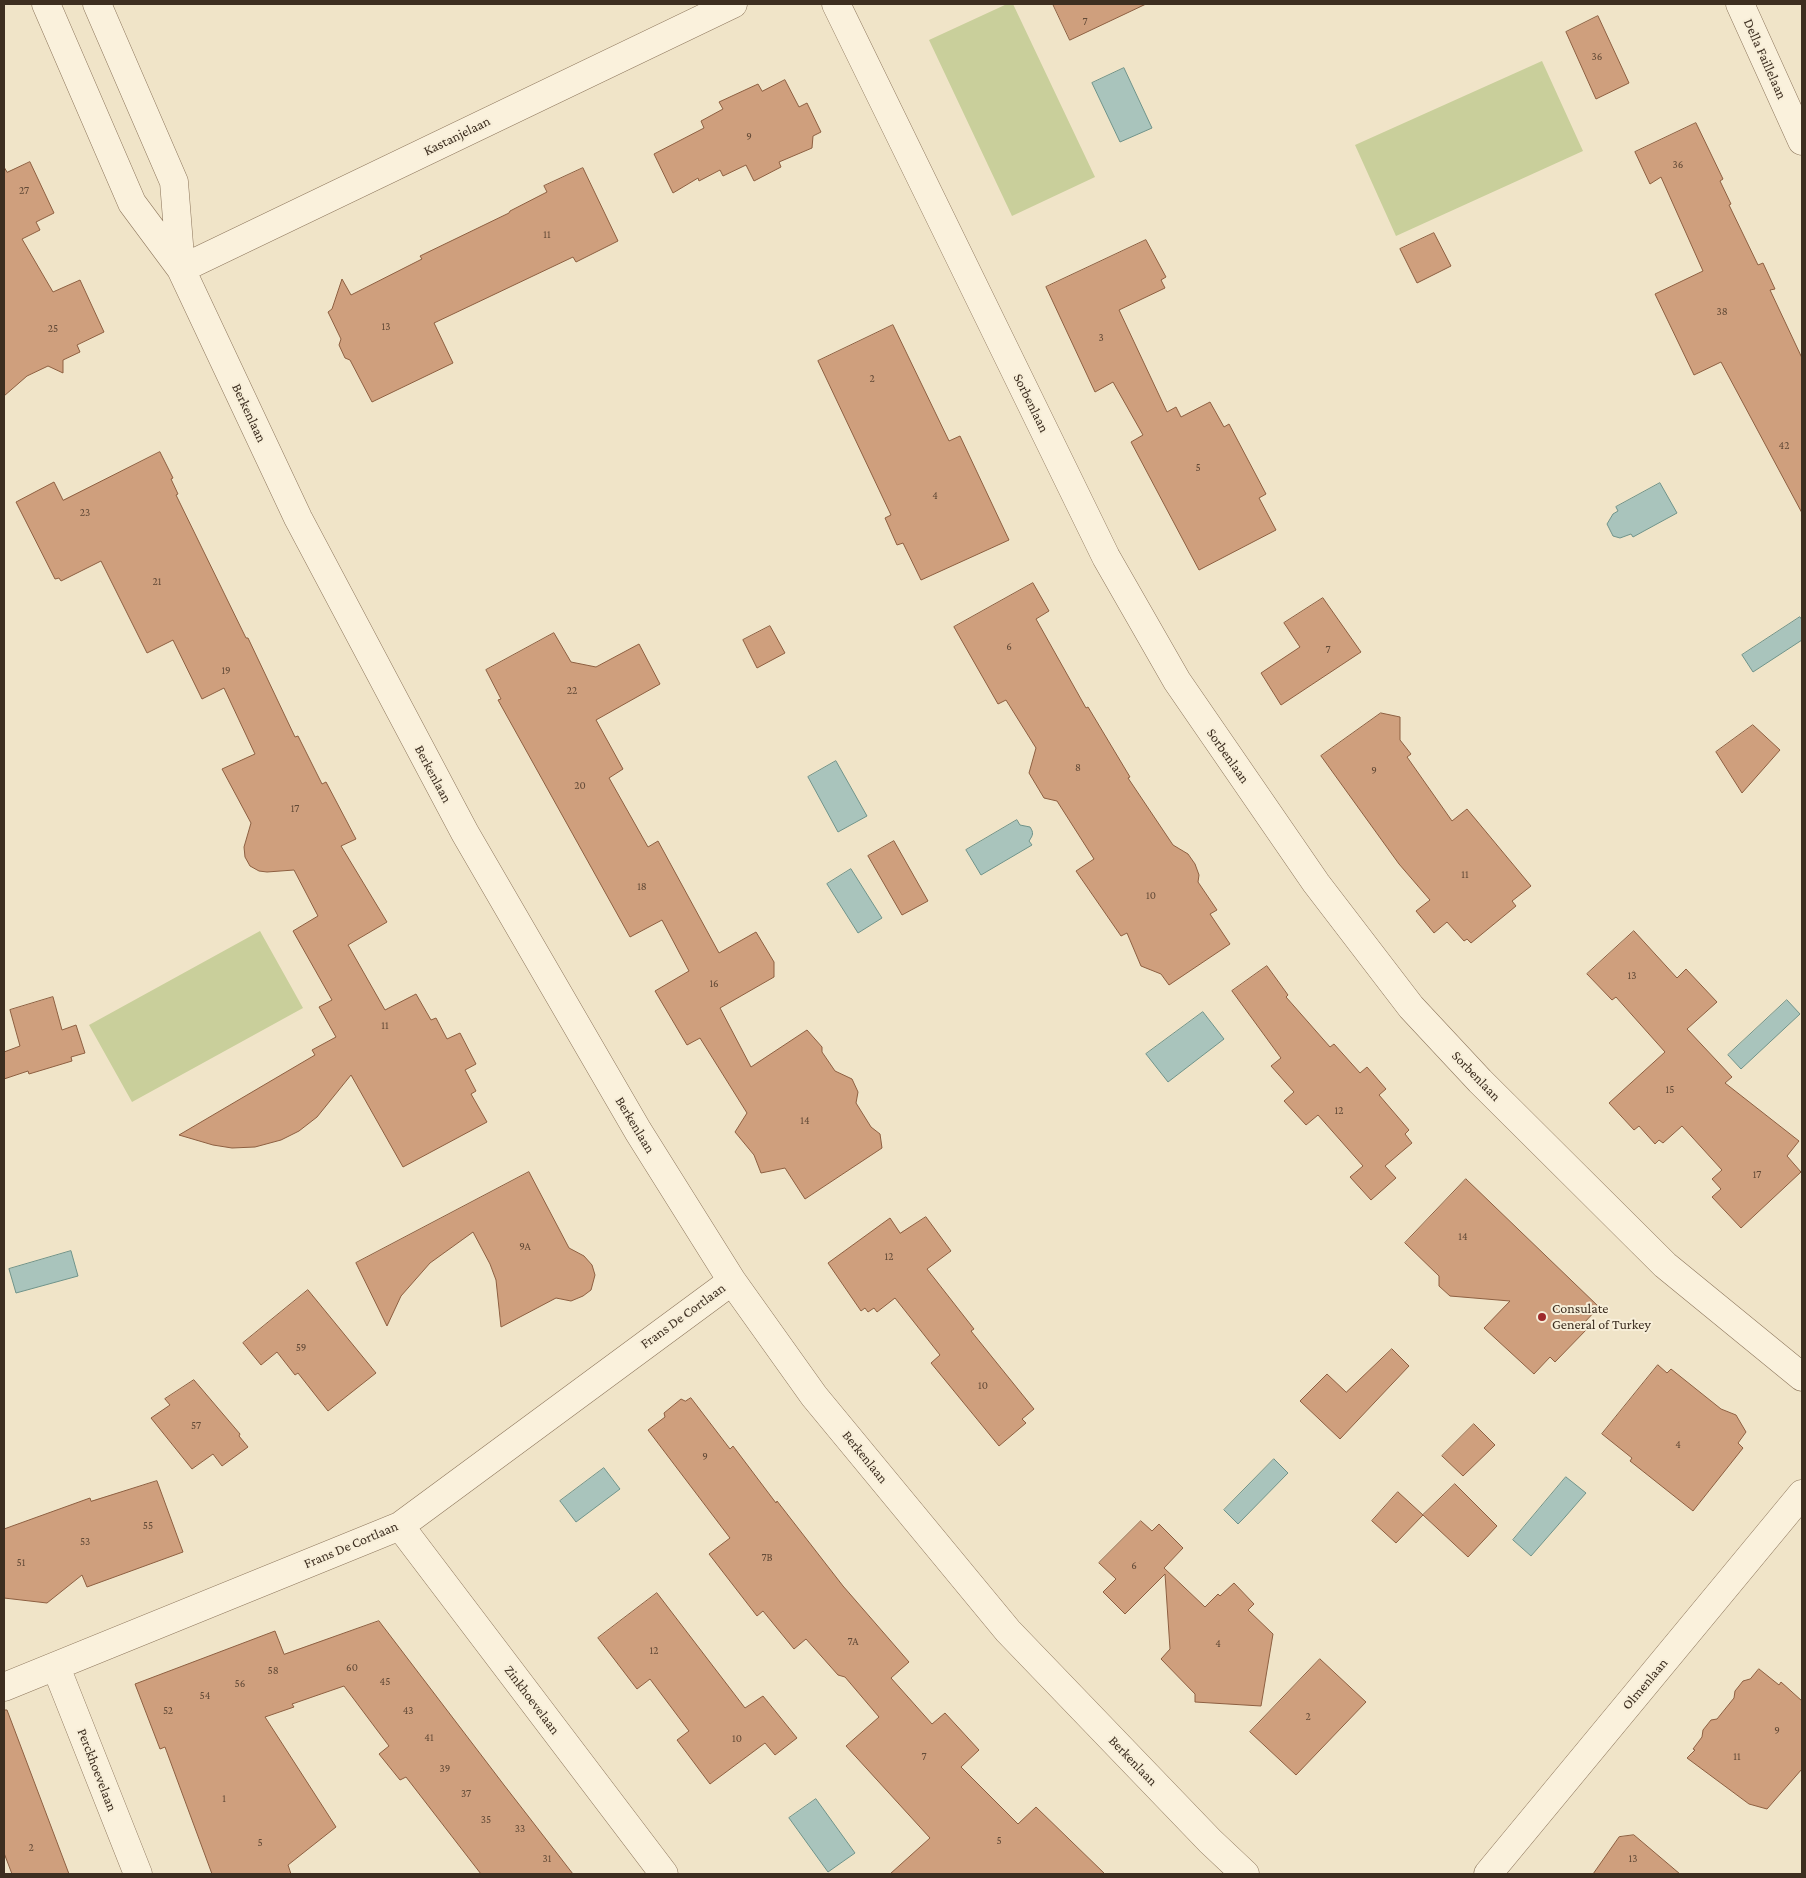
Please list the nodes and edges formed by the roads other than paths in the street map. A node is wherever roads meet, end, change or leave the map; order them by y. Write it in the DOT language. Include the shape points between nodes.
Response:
graph roads {
  1 [pos="46,4"];
  2 [pos="97,4"];
  3 [pos="733,4"];
  4 [pos="836,4"];
  5 [pos="1740,4"];
  6 [pos="1802,141"];
  7 [pos="181,269"];
  8 [pos="732,1281"];
  9 [pos="1802,1377"];
  10 [pos="1802,1494"];
  11 [pos="400,1526"];
  12 [pos="56,1667"];
  13 [pos="4,1687"];
  14 [pos="138,1874"];
  15 [pos="664,1874"];
  16 [pos="1245,1874"];
  17 [pos="1488,1874"];
  1 -- 7 [label="street, Berkenlaan" via="132,203"];
  2 -- 7 [label="street, Berkenlaan" via="174,182"];
  3 -- 7 [label="street, Kastanjelaan"];
  4 -- 9 [label="street, Sorbenlaan" via="1106,557 1177,681 1316,883 1411,1007 1480,1081 1665,1265"];
  5 -- 6 [label="street, Della Faillelaan"];
  7 -- 8 [label="street, Berkenlaan" via="298,518 465,833 638,1131"];
  8 -- 11 [label="street, Frans De Cortlaan"];
  8 -- 16 [label="street, Berkenlaan" via="814,1396 1008,1631"];
  10 -- 17 [label="street, Olmenlaan"];
  11 -- 12 [label="street, Frans De Cortlaan"];
  11 -- 15 [label="street, Zinkhoevelaan"];
  12 -- 13 [label="street, Frans De Cortlaan"];
  12 -- 14 [label="street, Perckhoevelaan"];
}
